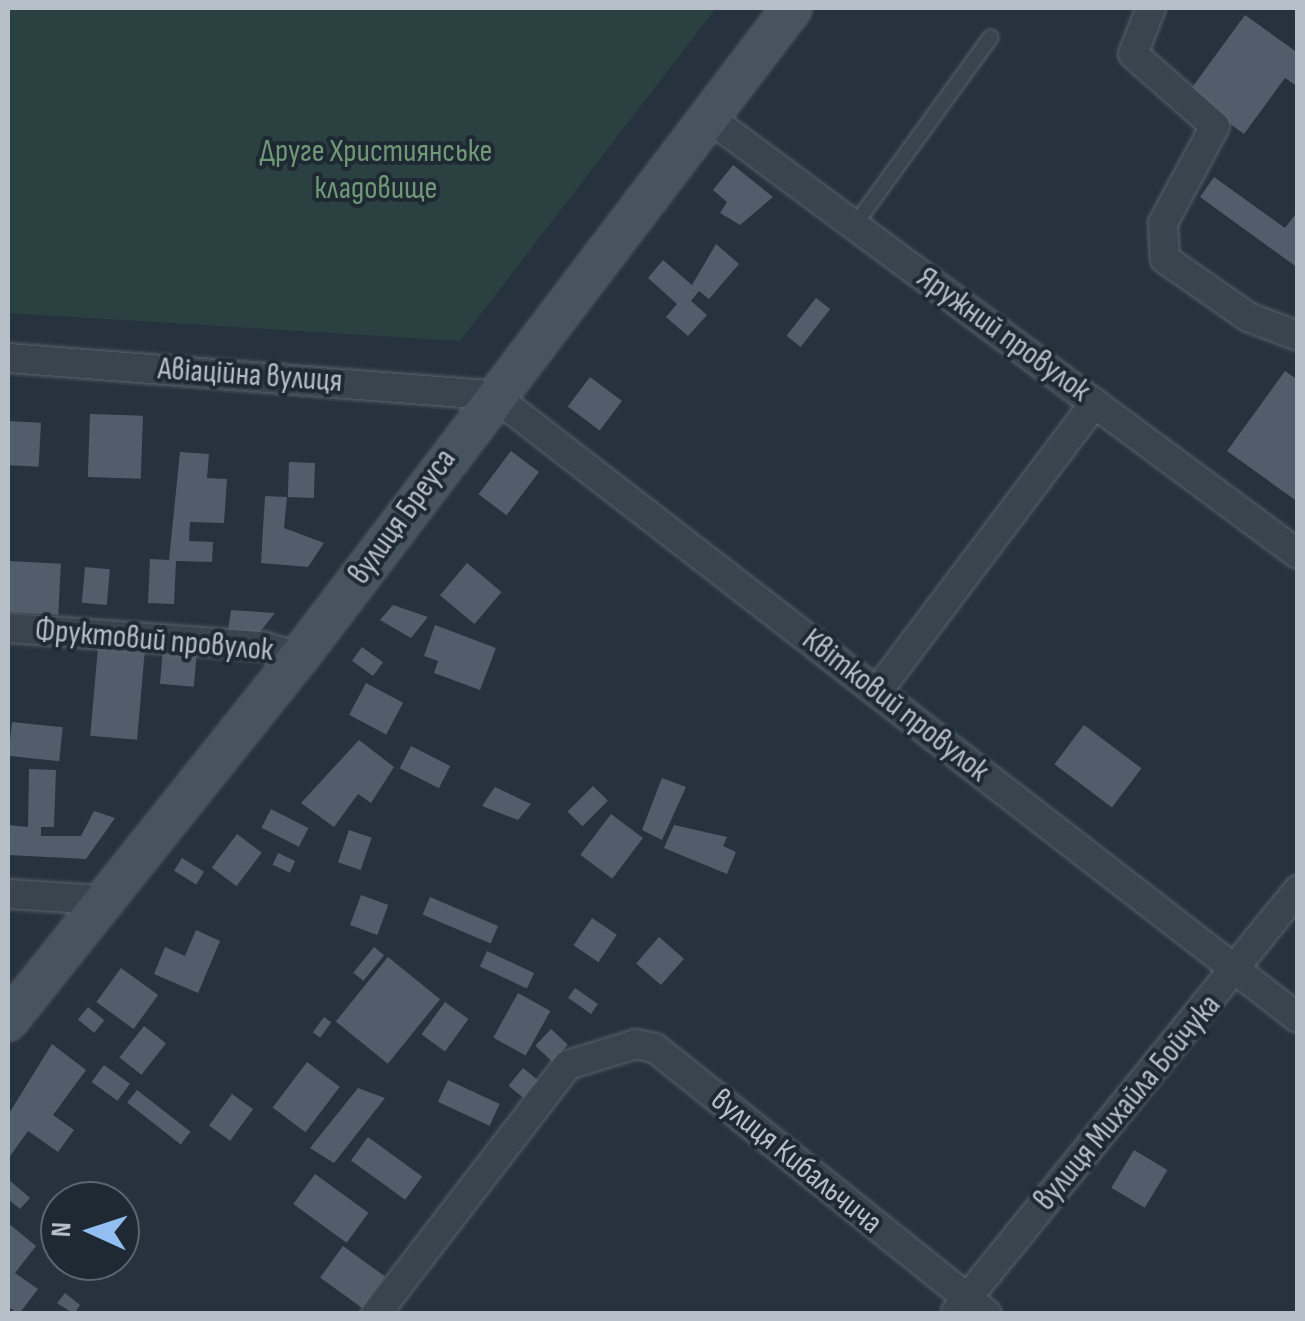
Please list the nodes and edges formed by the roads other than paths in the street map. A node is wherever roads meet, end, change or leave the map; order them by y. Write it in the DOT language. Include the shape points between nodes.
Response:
graph roads {
  1 [pos="792,8"];
  2 [pos="1151,8"];
  3 [pos="991,36"];
  4 [pos="708,117"];
  5 [pos="854,226"];
  6 [pos="1298,336"];
  7 [pos="8,358"];
  8 [pos="493,395"];
  9 [pos="1094,403"];
  10 [pos="1298,554"];
  11 [pos="8,628"];
  12 [pos="300,657"];
  13 [pos="878,692"];
  14 [pos="1298,890"];
  15 [pos="8,894"];
  16 [pos="101,900"];
  17 [pos="1238,971"];
  18 [pos="1298,1018"];
  19 [pos="8,1021"];
  20 [pos="970,1309"];
  21 [pos="376,1314"];
  1 -- 4 [label="street, вулиця Бреуса"];
  2 -- 6 [label="street" via="1133,54 1215,126 1163,223 1165,258 1248,317"];
  3 -- 5 [label="lane"];
  4 -- 5 [label="street, Яружний провулок"];
  4 -- 8 [label="street, вулиця Бреуса"];
  5 -- 9 [label="street, Яружний провулок"];
  7 -- 8 [label="street, Авіаційна вулиця"];
  8 -- 12 [label="street, вулиця Бреуса"];
  8 -- 13 [label="street, Квітковий провулок"];
  9 -- 10 [label="street, Яружний провулок"];
  9 -- 13 [label="street"];
  11 -- 12 [label="street, Фруктовий провулок" via="262,646"];
  12 -- 16 [label="street, вулиця Бреуса"];
  13 -- 17 [label="street, Квітковий провулок"];
  14 -- 17 [label="street, вулиця Михайла Бойчука"];
  15 -- 16 [label="street"];
  16 -- 19 [label="street, вулиця Бреуса"];
  17 -- 18 [label="street, Квітковий провулок"];
  17 -- 20 [label="street, вулиця Михайла Бойчука"];
  20 -- 21 [label="street, вулиця Кибальчича" via="655,1048 594,1052 568,1065"];
}
